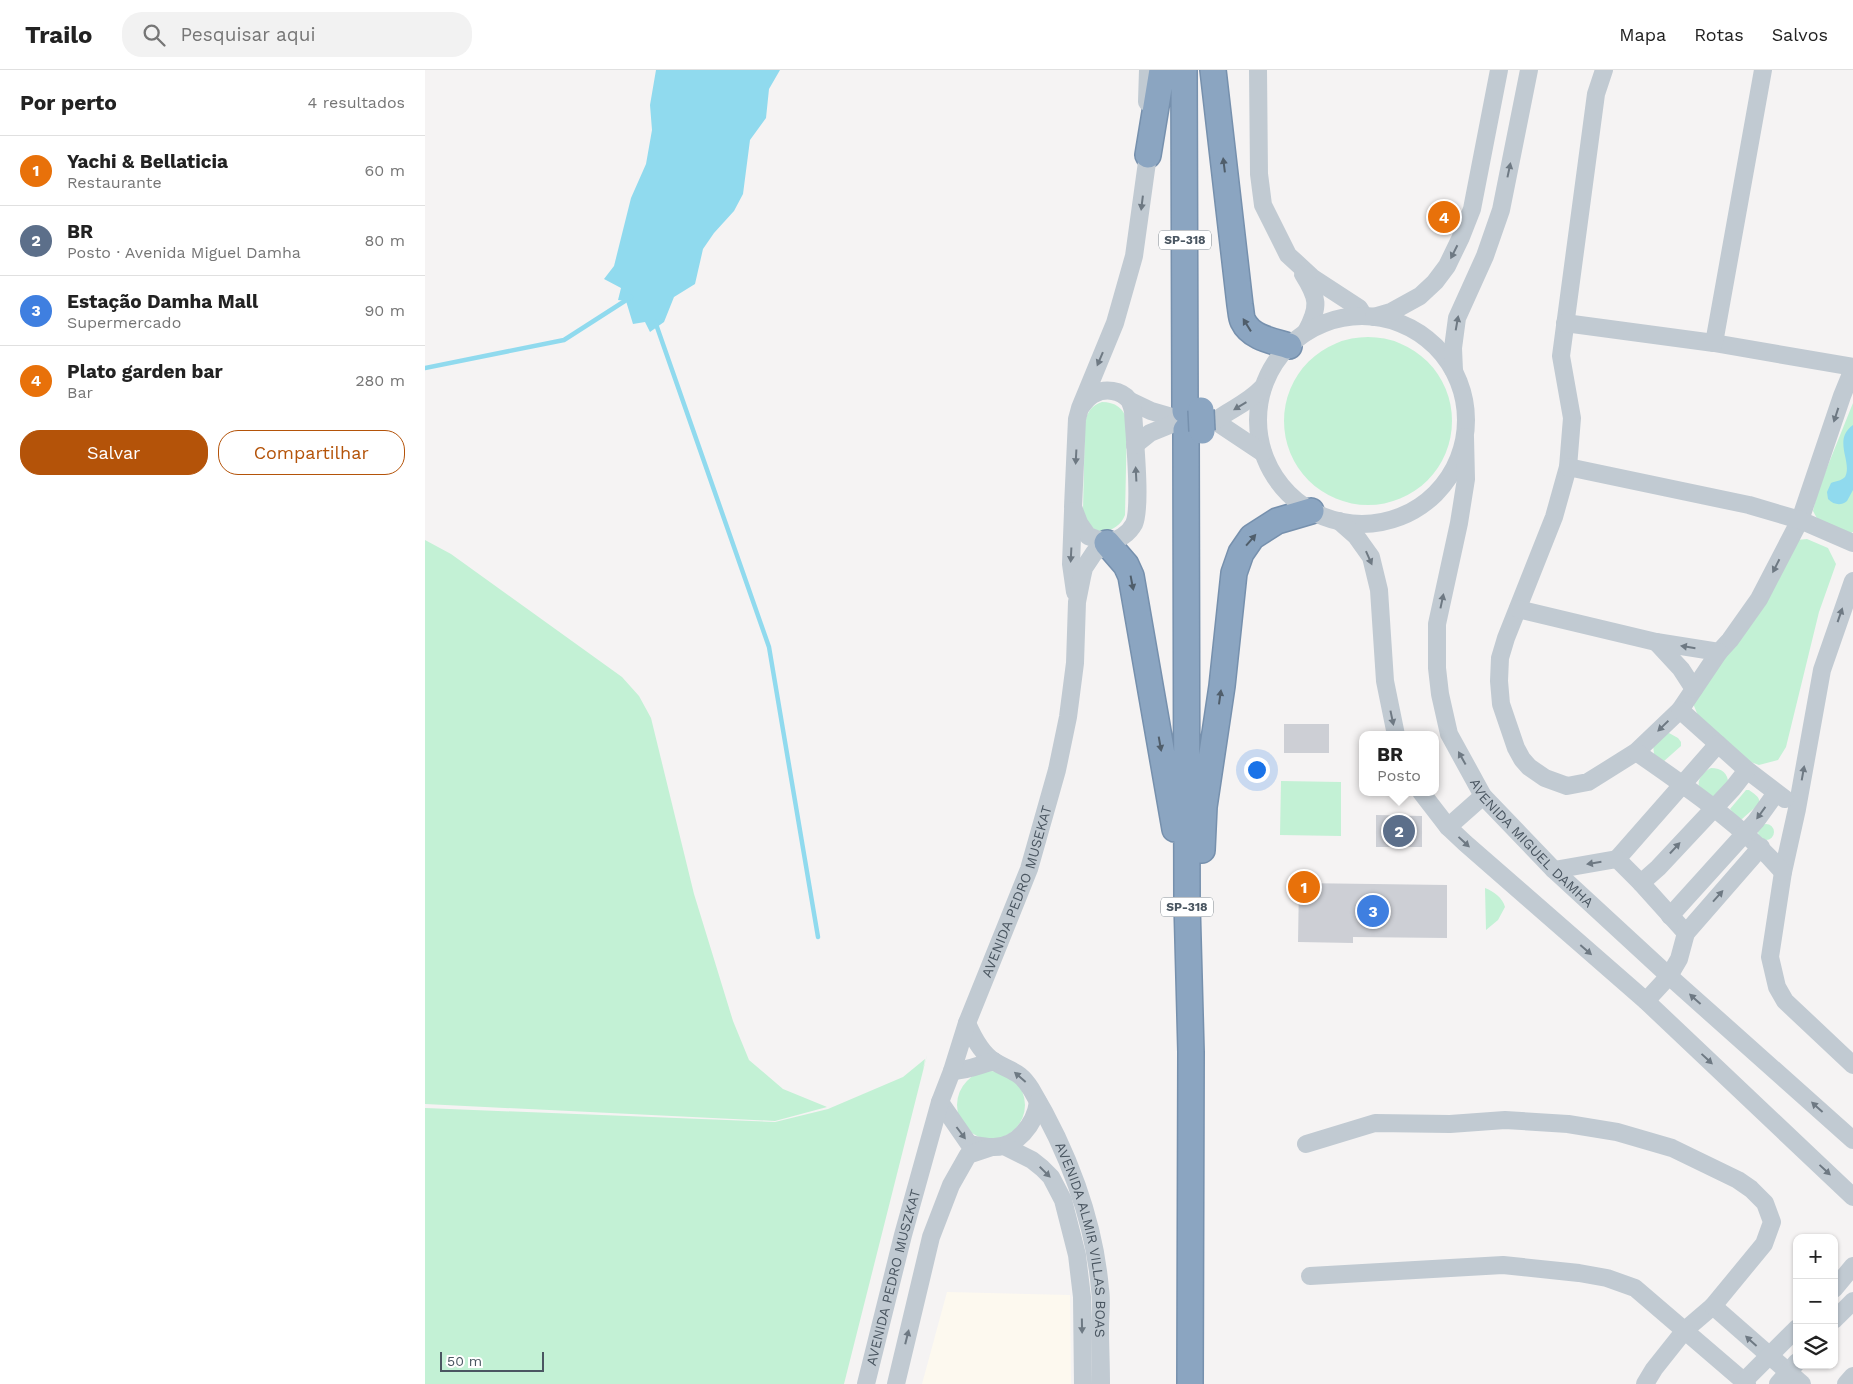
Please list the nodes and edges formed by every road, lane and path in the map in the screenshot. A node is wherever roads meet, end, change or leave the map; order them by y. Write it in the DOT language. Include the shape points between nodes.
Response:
graph roads {
  1 [pos="1148,70"];
  2 [pos="1162,70"];
  3 [pos="1184,70"];
  4 [pos="1200,70"];
  5 [pos="1213,70"];
  6 [pos="1258,70"];
  7 [pos="1499,70"];
  8 [pos="1529,70"];
  9 [pos="1604,70"];
  10 [pos="1763,70"];
  11 [pos="1149,155"];
  12 [pos="1297,265"];
  13 [pos="1369,317"];
  14 [pos="1565,322"];
  15 [pos="1297,339"];
  16 [pos="1714,343"];
  17 [pos="1853,368"];
  18 [pos="1454,372"];
  19 [pos="1263,387"];
  20 [pos="1130,401"];
  21 [pos="1079,408"];
  22 [pos="1195,420"];
  23 [pos="1465,436"];
  24 [pos="1135,445"];
  25 [pos="1263,453"];
  26 [pos="1568,467"];
  27 [pos="1073,507"];
  28 [pos="1311,511"];
  29 [pos="1800,520"];
  30 [pos="1339,521"];
  31 [pos="1107,543"];
  32 [pos="1853,543"];
  33 [pos="1853,580"];
  34 [pos="1077,602"];
  35 [pos="1518,609"];
  36 [pos="1656,642"];
  37 [pos="1719,652"];
  38 [pos="1694,689"];
  39 [pos="1680,710"];
  40 [pos="1395,731"];
  41 [pos="1717,744"];
  42 [pos="1636,752"];
  43 [pos="1747,770"];
  44 [pos="1683,785"];
  45 [pos="1776,793"];
  46 [pos="1424,796"];
  47 [pos="1483,796"];
  48 [pos="1713,808"];
  49 [pos="1797,808"];
  50 [pos="1448,827"];
  51 [pos="1744,833"];
  52 [pos="1761,847"];
  53 [pos="1617,859"];
  54 [pos="1553,870"];
  55 [pos="1783,872"];
  56 [pos="1641,883"];
  57 [pos="1193,902"];
  58 [pos="1671,916"];
  59 [pos="1686,933"];
  60 [pos="1669,976"];
  61 [pos="1646,1001"];
  62 [pos="967,1023"];
  63 [pos="994,1061"];
  64 [pos="1853,1065"];
  65 [pos="952,1072"];
  66 [pos="940,1102"];
  67 [pos="1038,1102"];
  68 [pos="1853,1140"];
  69 [pos="1306,1144"];
  70 [pos="998,1147"];
  71 [pos="920,1171"];
  72 [pos="1853,1196"];
  73 [pos="1853,1266"];
  74 [pos="1310,1276"];
  75 [pos="1838,1284"];
  76 [pos="1853,1301"];
  77 [pos="1713,1306"];
  78 [pos="1838,1316"];
  79 [pos="1685,1330"];
  80 [pos="1793,1332"];
  81 [pos="1769,1357"];
  82 [pos="1787,1373"];
  83 [pos="1853,1376"];
  84 [pos="1745,1383"];
  85 [pos="866,1384"];
  86 [pos="896,1384"];
  87 [pos="1083,1384"];
  88 [pos="1101,1384"];
  89 [pos="1190,1384"];
  90 [pos="1204,1384"];
  91 [pos="1645,1384"];
  92 [pos="1802,1384"];
  93 [pos="1846,1384"];
  1 -- 11 [label="street, AVENIDA PEDRO MUSEKAT"];
  2 -- 11 [label="highway"];
  3 -- 22 [label="highway, SP-318"];
  4 -- 22 [label="highway, SP-318"];
  15 -- 5 [label="highway, one-way" via="1263,338 1250,331 1243,321"];
  6 -- 12 [label="street" via="1259,174 1263,205 1288,255"];
  7 -- 13 [label="street, one-way" via="1472,210 1447,266 1421,296 1391,312"];
  18 -- 8 [label="street, one-way" via="1457,318 1485,256 1501,210"];
  9 -- 14 [label="street" via="1596,94"];
  10 -- 16 [label="street"];
  11 -- 21 [label="street, AVENIDA PEDRO MUSEKAT, one-way" via="1134,256 1115,323"];
  12 -- 13 [label="street"];
  12 -- 15 [label="street" via="1313,290 1316,304 1315,317"];
  13 -- 15 [label="street" via="1337,319"];
  13 -- 18 [label="street" via="1390,320 1415,331 1435,347"];
  14 -- 16 [label="street"];
  14 -- 26 [label="street" via="1561,356 1572,418"];
  15 -- 19 [label="street" via="1269,372"];
  16 -- 17 [label="street"];
  17 -- 29 [label="street, one-way"];
  18 -- 23 [label="street, AVENIDA MIGUEL DAMHA" via="1463,394"];
  19 -- 22 [label="street, one-way" via="1239,407"];
  19 -- 25 [label="street" via="1257,421"];
  20 -- 21 [label="street" via="1114,391 1104,391 1094,394"];
  20 -- 22 [label="street" via="1151,411"];
  20 -- 24 [label="street, AVENIDA PEDRO MUSEKAT"];
  21 -- 27 [label="street, AVENIDA PEDRO MUSEKAT, one-way"];
  22 -- 24 [label="street" via="1150,433"];
  22 -- 25 [label="street"];
  22 -- 57 [label="highway, SP-318"];
  23 -- 30 [label="street" via="1452,473 1436,494 1415,510 1391,520 1365,524"];
  47 -- 23 [label="street, AVENIDA MIGUEL DAMHA, one-way" via="1449,734 1439,694 1437,668 1437,624 1466,479"];
  31 -- 24 [label="street, AVENIDA PEDRO MUSEKAT, one-way" via="1126,535 1134,523 1138,507"];
  25 -- 28 [label="street" via="1272,473 1289,495"];
  26 -- 29 [label="street" via="1749,505"];
  26 -- 35 [label="street" via="1554,517"];
  27 -- 31 [label="street" via="1088,536"];
  27 -- 34 [label="street, AVENIDA PEDRO MUSEKAT, one-way" via="1071,564"];
  28 -- 30 [label="street"];
  57 -- 28 [label="highway, one-way" via="1234,573 1241,553 1252,537 1277,521"];
  29 -- 32 [label="street"];
  29 -- 37 [label="street, one-way" via="1759,599"];
  30 -- 40 [label="street, one-way" via="1357,536 1371,557 1379,590 1385,681"];
  31 -- 34 [label="street, AVENIDA PEDRO MUSEKAT" via="1094,553 1084,568"];
  31 -- 57 [label="highway, one-way" via="1131,576"];
  49 -- 33 [label="street, one-way" via="1822,670"];
  34 -- 62 [label="street, AVENIDA PEDRO MUSEKAT" via="1075,663 1057,770 1029,869"];
  35 -- 36 [label="street"];
  35 -- 42 [label="street" via="1500,658 1499,681 1501,704 1522,759 1536,774 1567,786 1589,782"];
  37 -- 36 [label="street, one-way"];
  36 -- 38 [label="street"];
  37 -- 38 [label="street"];
  38 -- 39 [label="street"];
  39 -- 41 [label="street"];
  39 -- 42 [label="street, one-way"];
  41 -- 43 [label="street"];
  41 -- 44 [label="street"];
  42 -- 44 [label="street"];
  43 -- 45 [label="street"];
  43 -- 48 [label="street"];
  44 -- 48 [label="street"];
  44 -- 53 [label="street"];
  45 -- 49 [label="street"];
  45 -- 51 [label="street, one-way"];
  46 -- 50 [label="street"];
  47 -- 50 [label="street"];
  47 -- 54 [label="street, AVENIDA MIGUEL DAMHA"];
  48 -- 51 [label="street"];
  56 -- 48 [label="street, one-way"];
  49 -- 55 [label="street"];
  50 -- 61 [label="street, one-way"];
  51 -- 52 [label="street"];
  51 -- 58 [label="street"];
  52 -- 55 [label="street"];
  59 -- 52 [label="street, one-way"];
  53 -- 54 [label="street, one-way"];
  53 -- 56 [label="street"];
  54 -- 60 [label="street, AVENIDA MIGUEL DAMHA"];
  55 -- 64 [label="street" via="1770,957 1777,987 1785,1001"];
  56 -- 58 [label="street"];
  57 -- 89 [label="highway, SP-318"];
  57 -- 90 [label="highway, SP-318"];
  58 -- 59 [label="street"];
  59 -- 60 [label="street" via="1679,958"];
  60 -- 61 [label="street"];
  68 -- 60 [label="street, AVENIDA MIGUEL DAMHA, one-way"];
  61 -- 72 [label="street, one-way"];
  62 -- 63 [label="street" via="985,1054"];
  62 -- 65 [label="street, AVENIDA PEDRO MUSEKAT"];
  63 -- 65 [label="street" via="966,1071"];
  67 -- 63 [label="street, one-way" via="1022,1075"];
  65 -- 66 [label="street, AVENIDA PEDRO MUSEKAT"];
  66 -- 70 [label="street, one-way" via="969,1144"];
  66 -- 71 [label="street, AVENIDA PEDRO MUSEKAT"];
  67 -- 70 [label="street" via="1037,1112 1029,1126 1012,1144"];
  67 -- 88 [label="street, AVENIDA ALMIR VILLAS BOAS" via="1063,1148 1097,1256 1101,1291"];
  69 -- 77 [label="street" via="1375,1123 1450,1124 1505,1120 1568,1124 1617,1132 1672,1148 1751,1189 1765,1203 1772,1222 1764,1244"];
  86 -- 70 [label="street, AVENIDA PEDRO MUSZKAT, one-way" via="931,1237 951,1185 968,1155"];
  70 -- 87 [label="street, AVENIDA ALMIR VILLAS BOAS, one-way" via="1032,1160 1042,1168 1063,1200 1077,1255 1082,1297"];
  71 -- 85 [label="street, AVENIDA PEDRO MUSZKAT"];
  73 -- 75 [label="street"];
  74 -- 79 [label="street" via="1503,1265 1579,1273 1635,1288"];
  76 -- 78 [label="street"];
  77 -- 79 [label="street"];
  81 -- 77 [label="street, one-way"];
  79 -- 84 [label="street"];
  79 -- 91 [label="street"];
  80 -- 81 [label="street"];
  81 -- 82 [label="street"];
  81 -- 84 [label="street"];
  82 -- 92 [label="street"];
  83 -- 93 [label="street"];
}
